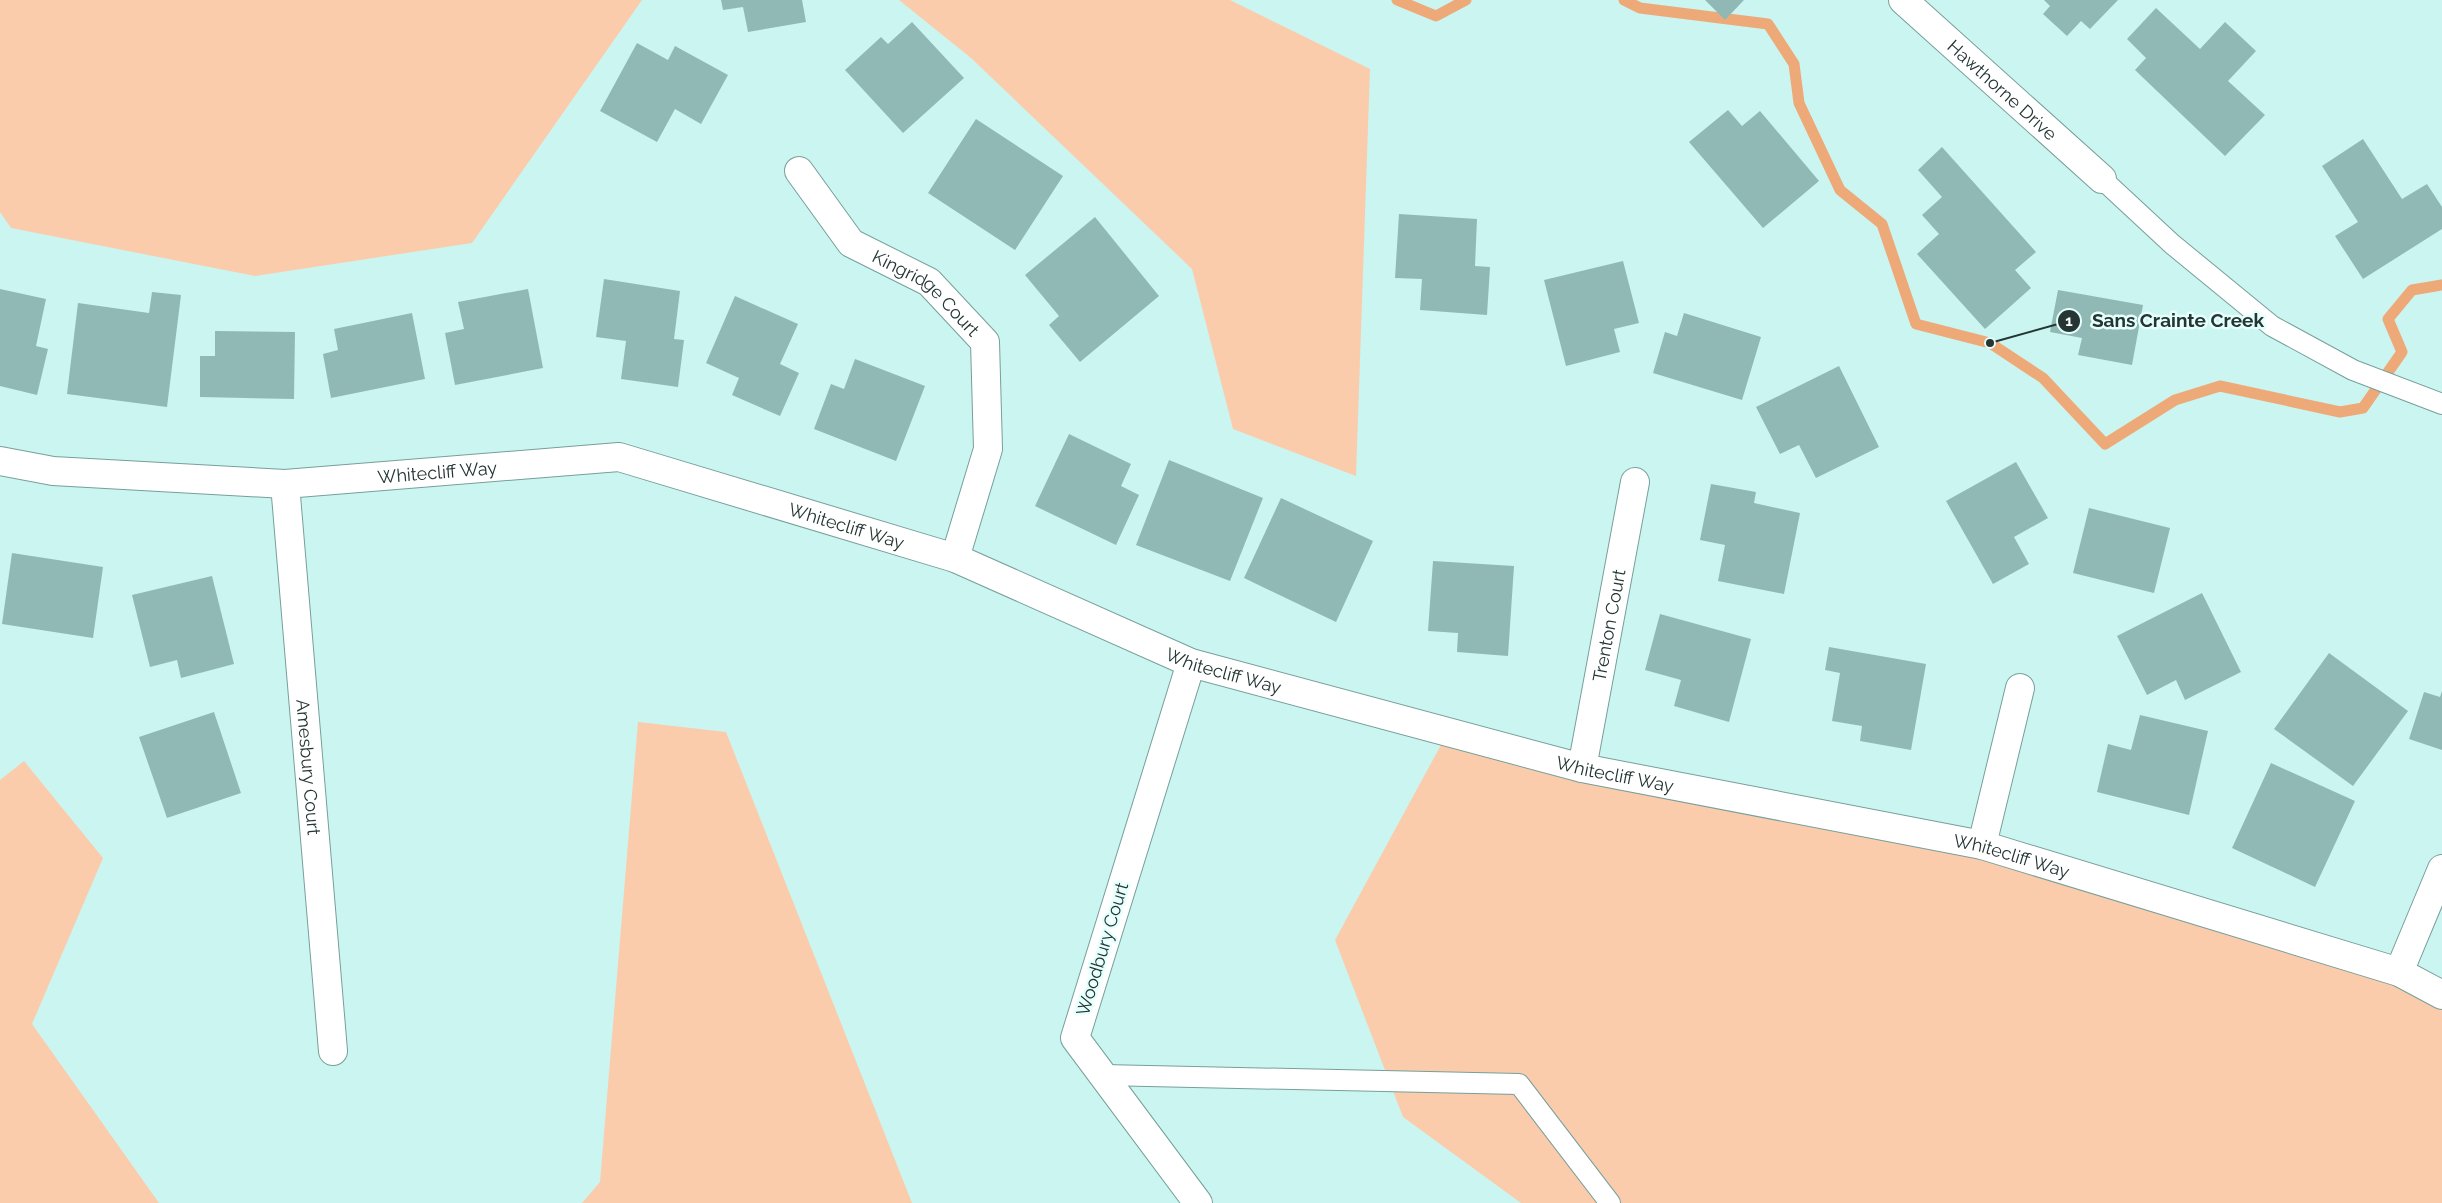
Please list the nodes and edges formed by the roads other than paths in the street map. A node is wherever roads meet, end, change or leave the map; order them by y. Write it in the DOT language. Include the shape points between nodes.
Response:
graph roads {
  1 [pos="1903,0"];
  2 [pos="799,171"];
  3 [pos="2102,179"];
  4 [pos="2442,404"];
  5 [pos="0,461"];
  6 [pos="1635,482"];
  7 [pos="285,484"];
  8 [pos="955,558"];
  9 [pos="1191,663"];
  10 [pos="2020,688"];
  11 [pos="1582,768"];
  12 [pos="1982,845"];
  13 [pos="2442,869"];
  14 [pos="2399,972"];
  15 [pos="2442,994"];
  16 [pos="333,1051"];
  17 [pos="1103,1075"];
  18 [pos="1198,1203"];
  19 [pos="1610,1203"];
  1 -- 3 [label="street, Hawthorne Drive"];
  2 -- 8 [label="street, Kingridge Court" via="852,243 929,282 985,342 988,449"];
  3 -- 4 [label="lane" via="2172,244 2272,326 2352,370"];
  5 -- 7 [label="street, Whitecliff Way" via="53,471"];
  6 -- 11 [label="street, Trenton Court"];
  7 -- 8 [label="street, Whitecliff Way" via="619,457"];
  7 -- 16 [label="street, Amesbury Court"];
  8 -- 9 [label="street, Whitecliff Way"];
  9 -- 11 [label="street, Whitecliff Way"];
  9 -- 17 [label="street, Woodbury Court" via="1075,1038"];
  10 -- 12 [label="street"];
  11 -- 12 [label="street, Whitecliff Way"];
  12 -- 14 [label="street, Whitecliff Way"];
  13 -- 14 [label="street"];
  14 -- 15 [label="street, Whitecliff Way"];
  17 -- 18 [label="street, Woodbury Court"];
  17 -- 19 [label="lane" via="1519,1084"];
}
